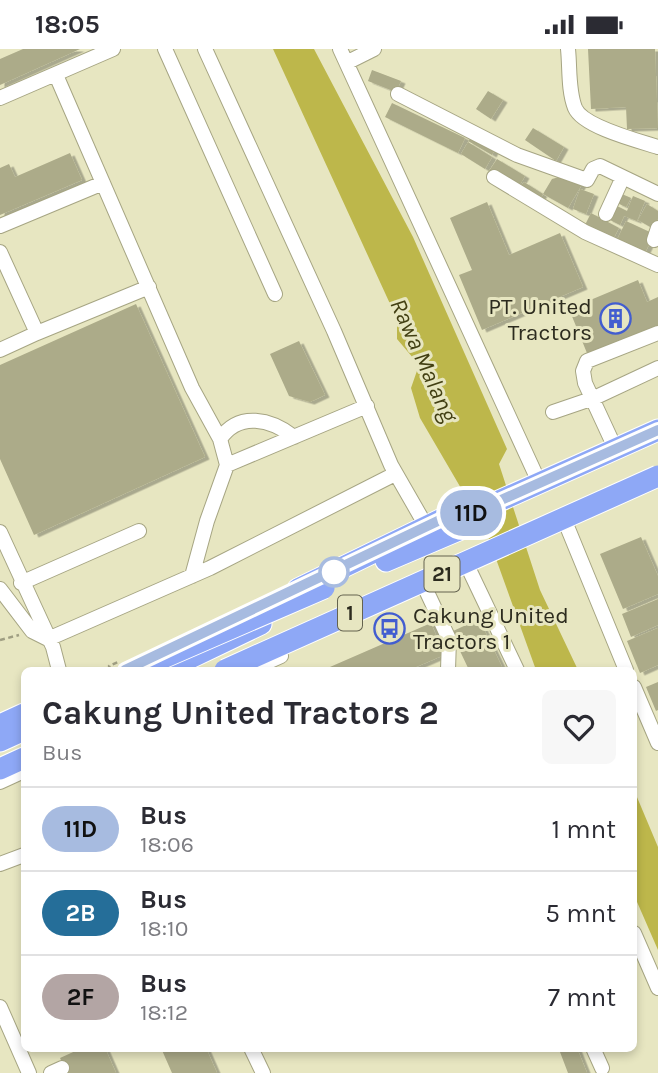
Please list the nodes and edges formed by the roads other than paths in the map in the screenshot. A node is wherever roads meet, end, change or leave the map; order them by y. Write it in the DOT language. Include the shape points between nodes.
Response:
graph roads {
  1 [pos="113,49"];
  2 [pos="165,49"];
  3 [pos="205,49"];
  4 [pos="340,49"];
  5 [pos="374,49"];
  6 [pos="568,49"];
  7 [pos="348,62"];
  8 [pos="56,75"];
  9 [pos="398,93"];
  10 [pos="0,98"];
  11 [pos="658,147"];
  12 [pos="494,177"];
  13 [pos="623,177"];
  14 [pos="103,183"];
  15 [pos="658,194"];
  16 [pos="606,214"];
  17 [pos="0,226"];
  18 [pos="0,251"];
  19 [pos="658,265"];
  20 [pos="149,287"];
  21 [pos="275,293"];
  22 [pos="37,333"];
  23 [pos="658,333"];
  24 [pos="0,350"];
  25 [pos="658,368"];
  26 [pos="594,398"];
  27 [pos="367,405"];
  28 [pos="553,412"];
  29 [pos="658,430"];
  30 [pos="294,437"];
  31 [pos="220,439"];
  32 [pos="614,445"];
  33 [pos="658,445"];
  34 [pos="227,465"];
  35 [pos="395,474"];
  36 [pos="658,478"];
  37 [pos="532,486"];
  38 [pos="434,522"];
  39 [pos="544,530"];
  40 [pos="0,531"];
  41 [pos="139,531"];
  42 [pos="477,563"];
  43 [pos="192,576"];
  44 [pos="21,583"];
  45 [pos="324,588"];
  46 [pos="0,589"];
  47 [pos="426,590"];
  48 [pos="48,639"];
  49 [pos="58,667"];
  50 [pos="119,667"];
  51 [pos="142,667"];
  52 [pos="172,667"];
  53 [pos="225,667"];
  54 [pos="232,667"];
  55 [pos="257,667"];
  56 [pos="448,667"];
  57 [pos="516,667"];
  58 [pos="624,667"];
  59 [pos="637,694"];
  60 [pos="21,717"];
  61 [pos="0,727"];
  62 [pos="21,731"];
  63 [pos="0,741"];
  64 [pos="658,743"];
  65 [pos="21,757"];
  66 [pos="0,767"];
  67 [pos="21,772"];
  68 [pos="0,782"];
  69 [pos="21,856"];
  70 [pos="0,865"];
  71 [pos="637,940"];
  72 [pos="658,988"];
  73 [pos="0,1007"];
  74 [pos="253,1052"];
  75 [pos="595,1052"];
  76 [pos="602,1068"];
  77 [pos="29,1073"];
  78 [pos="263,1073"];
  1 -- 8 [label="street"];
  2 -- 21 [label="street"];
  3 -- 27 [label="street"];
  4 -- 7 [label="street"];
  5 -- 7 [label="street"];
  6 -- 11 [label="street" via="576,111 592,124"];
  7 -- 37 [label="street" via="521,443"];
  8 -- 10 [label="street"];
  8 -- 14 [label="street"];
  9 -- 13 [label="street" via="546,167 587,180 600,166"];
  12 -- 19 [label="street" via="585,232"];
  13 -- 15 [label="street"];
  13 -- 16 [label="street"];
  14 -- 17 [label="street"];
  14 -- 20 [label="street"];
  18 -- 22 [label="street"];
  20 -- 22 [label="street"];
  20 -- 31 [label="street" via="192,388"];
  22 -- 24 [label="street"];
  23 -- 26 [label="street" via="587,361 583,371"];
  25 -- 26 [label="street"];
  26 -- 28 [label="street"];
  26 -- 32 [label="street"];
  27 -- 30 [label="street"];
  27 -- 35 [label="street"];
  29 -- 32 [label="highway, 1"];
  30 -- 31 [label="street" via="281,426 260,419 238,424"];
  30 -- 34 [label="street"];
  31 -- 34 [label="street"];
  32 -- 37 [label="highway, 1"];
  33 -- 45 [label="highway, 21"];
  34 -- 43 [label="street"];
  35 -- 38 [label="street"];
  35 -- 43 [label="street"];
  36 -- 39 [label="highway, 1"];
  36 -- 54 [label="highway, 21, bridge"];
  37 -- 38 [label="highway, 1" via="472,513"];
  38 -- 50 [label="highway, 1"];
  39 -- 42 [label="highway, 1, bridge"];
  39 -- 58 [label="street"];
  40 -- 44 [label="street"];
  41 -- 44 [label="street"];
  42 -- 47 [label="street"];
  42 -- 53 [label="highway, 1"];
  42 -- 57 [label="street"];
  43 -- 48 [label="street"];
  44 -- 48 [label="street"];
  45 -- 51 [label="highway, bridge"];
  45 -- 52 [label="highway, bridge"];
  46 -- 48 [label="street" via="32,631"];
  47 -- 55 [label="street"];
  47 -- 56 [label="street" via="449,639"];
  48 -- 49 [label="street"];
  59 -- 64 [label="street"];
  60 -- 61 [label="highway"];
  62 -- 63 [label="highway"];
  65 -- 66 [label="highway"];
  67 -- 68 [label="street"];
  69 -- 70 [label="street"];
  71 -- 72 [label="street"];
  73 -- 77 [label="street"];
  74 -- 78 [label="street"];
  75 -- 76 [label="street"];
}
